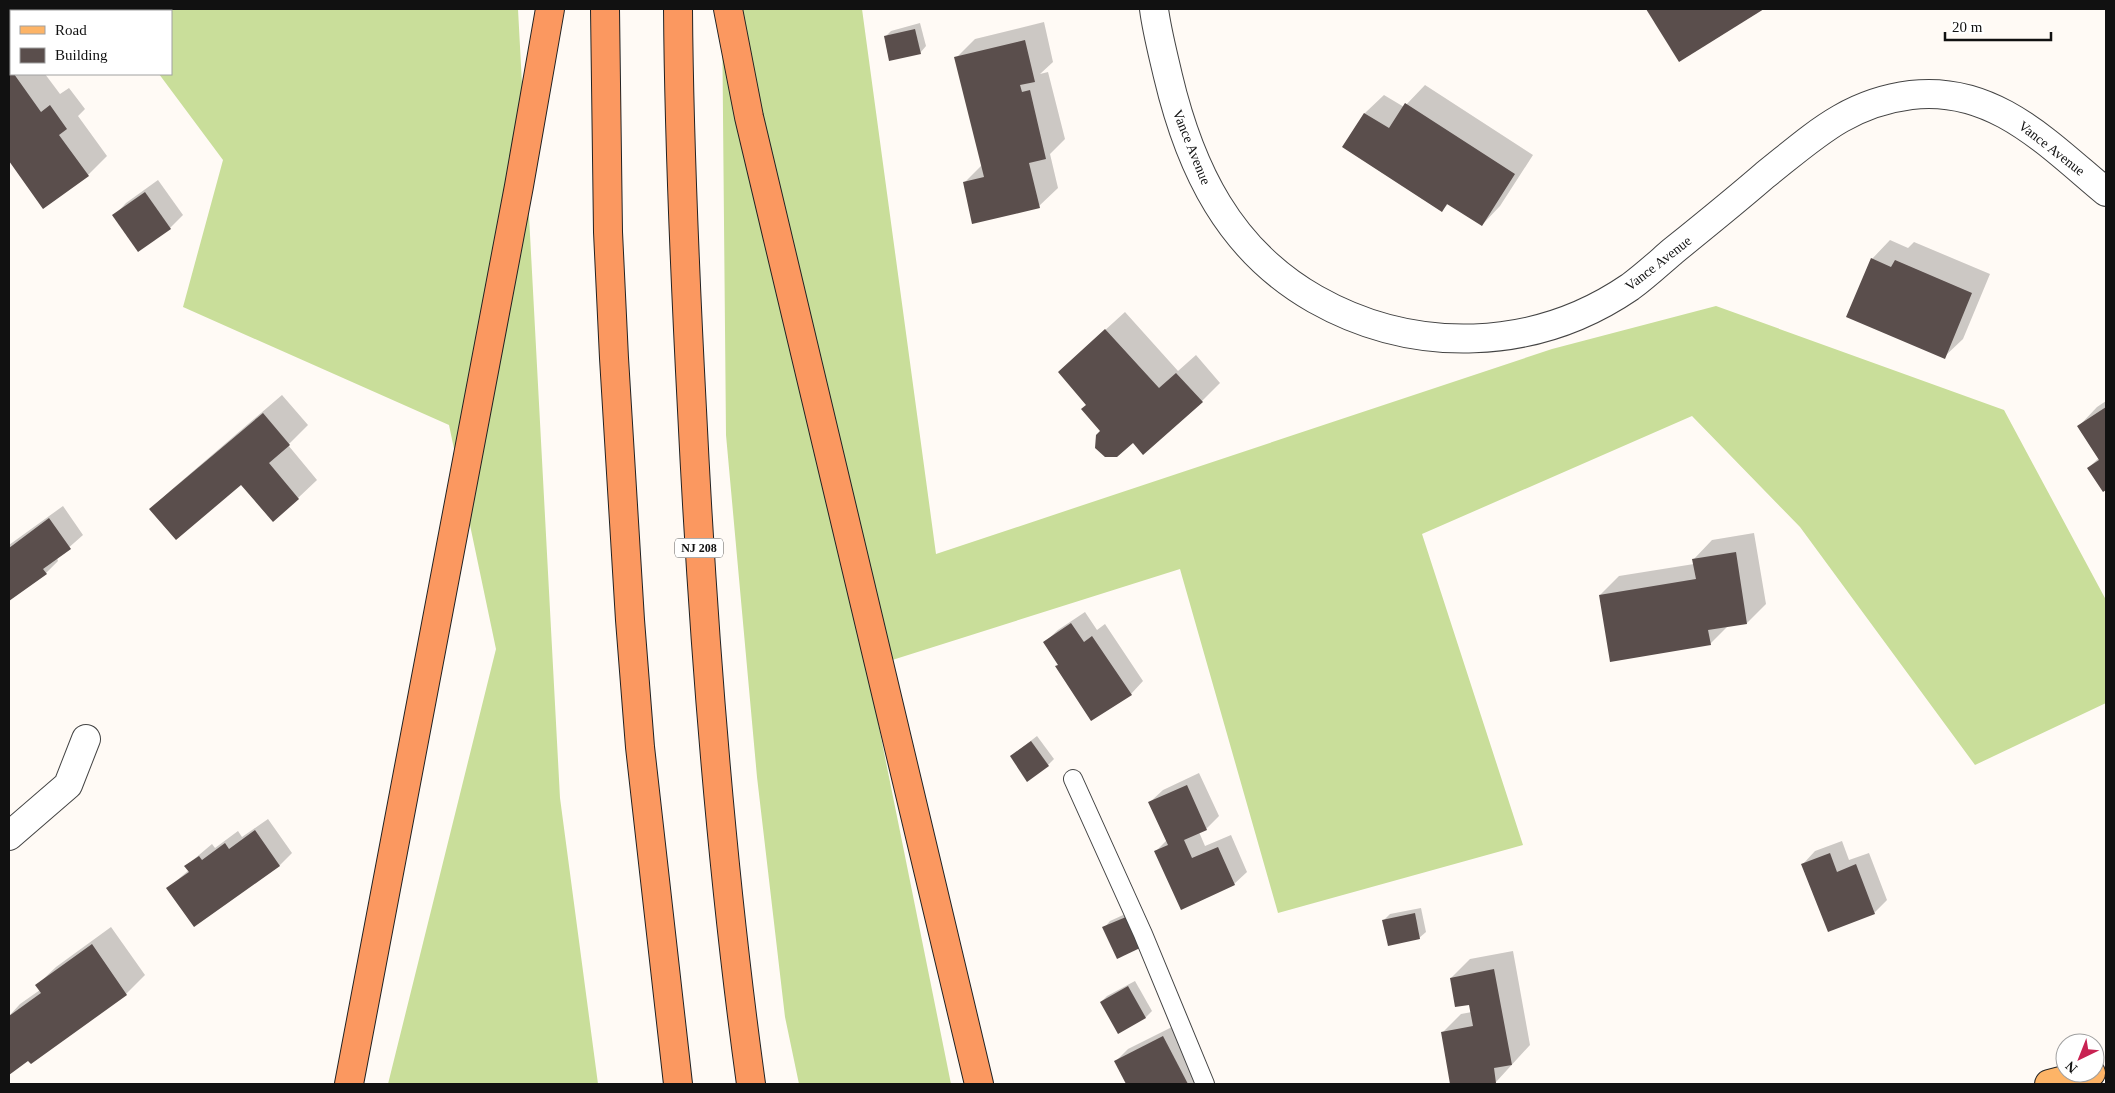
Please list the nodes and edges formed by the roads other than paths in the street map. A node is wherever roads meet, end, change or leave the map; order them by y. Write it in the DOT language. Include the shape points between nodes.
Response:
graph roads {
  1 [pos="550,9"];
  2 [pos="605,9"];
  3 [pos="678,9"];
  4 [pos="728,9"];
  5 [pos="1154,9"];
  6 [pos="2106,192"];
  7 [pos="86,739"];
  8 [pos="1073,779"];
  9 [pos="9,836"];
  10 [pos="349,1084"];
  11 [pos="678,1084"];
  12 [pos="752,1084"];
  13 [pos="979,1084"];
  14 [pos="1205,1084"];
  1 -- 10 [label="highway"];
  2 -- 11 [label="highway" via="609,251 630,620 642,767"];
  3 -- 12 [label="highway, NJ 208" via="684,245 703,614 729,896"];
  4 -- 13 [label="highway" via="749,117"];
  5 -- 6 [label="street, Vance Avenue" via="1177,112 1199,173 1224,217 1253,252 1296,288 1340,313 1388,330 1433,338 1483,339 1538,330 1581,314 1629,287 1839,117 1878,100 1914,94 1953,96 1991,106 2023,123"];
  7 -- 9 [label="street" via="68,785"];
  8 -- 14 [label="lane" via="1143,934"];
}
